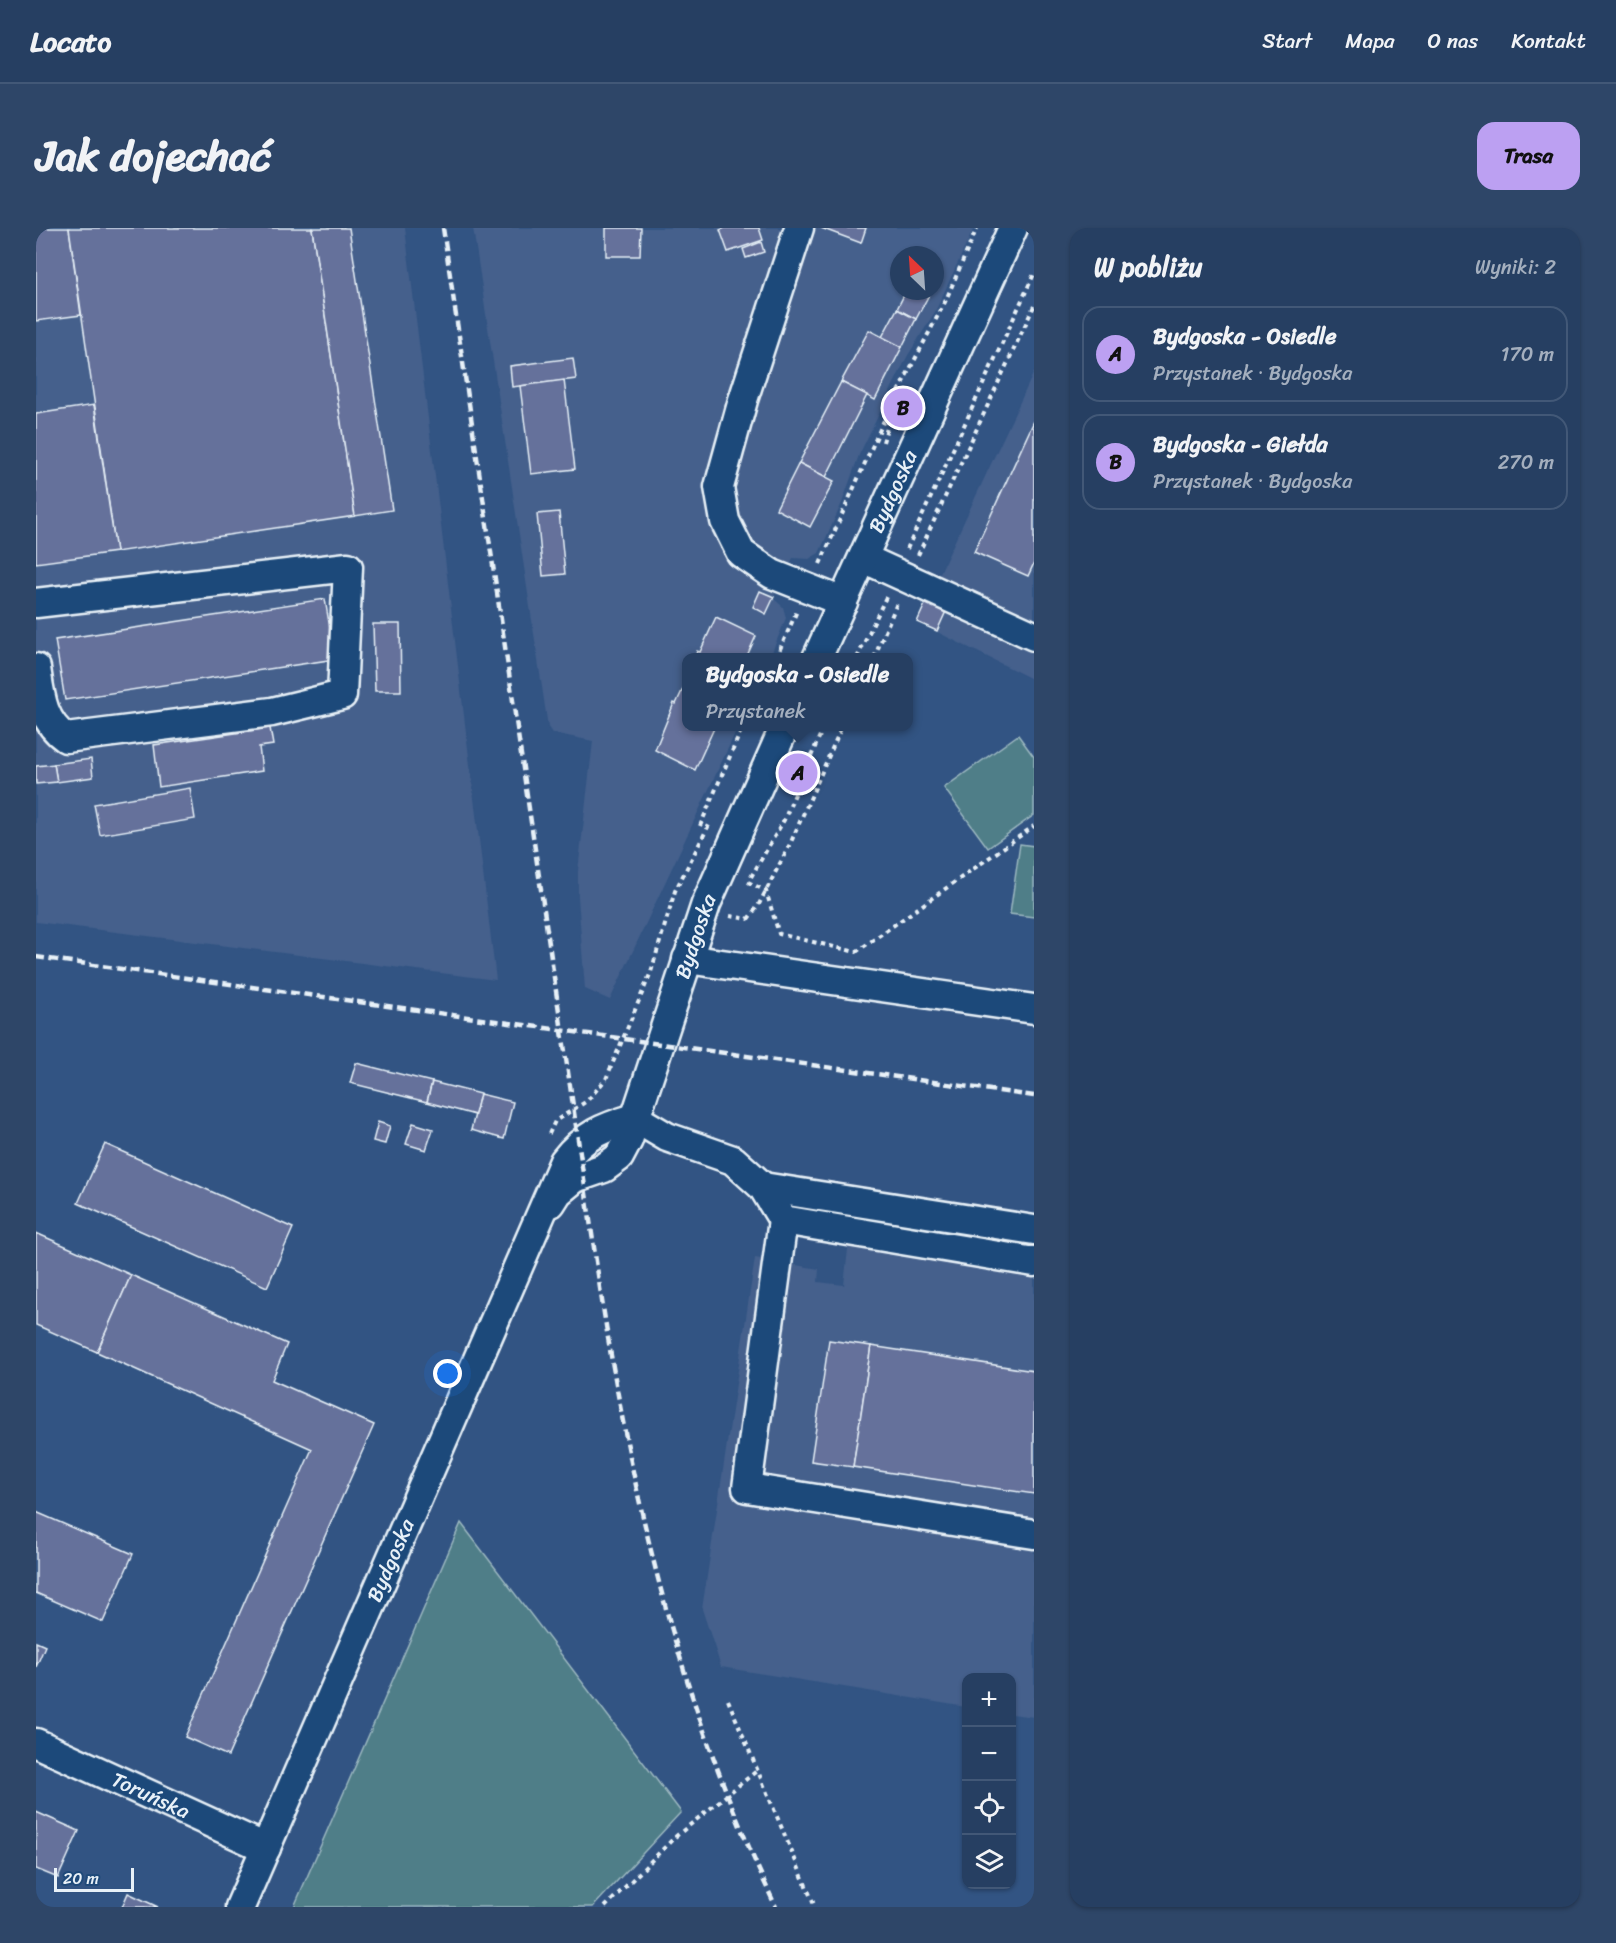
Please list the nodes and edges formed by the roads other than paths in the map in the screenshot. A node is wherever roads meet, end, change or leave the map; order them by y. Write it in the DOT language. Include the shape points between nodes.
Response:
graph roads {
  1 [pos="799,228"];
  2 [pos="1020,234"];
  3 [pos="862,558"];
  4 [pos="843,602"];
  5 [pos="36,603"];
  6 [pos="1034,636"];
  7 [pos="819,653"];
  8 [pos="36,668"];
  9 [pos="783,731"];
  10 [pos="687,959"];
  11 [pos="1034,1009"];
  12 [pos="635,1118"];
  13 [pos="763,1187"];
  14 [pos="783,1220"];
  15 [pos="1034,1230"];
  16 [pos="1034,1262"];
  17 [pos="1034,1534"];
  18 [pos="36,1743"];
  19 [pos="266,1848"];
  20 [pos="240,1907"];
  1 -- 4 [label="street" via="719,487 724,521 741,553 772,574"];
  2 -- 3 [label="street, Bydgoska"];
  3 -- 4 [label="street, Bydgoska"];
  3 -- 6 [label="street"];
  4 -- 7 [label="street, Bydgoska"];
  5 -- 8 [label="street" via="348,567 342,695 272,712 66,738 52,729 41,700"];
  9 -- 10 [label="street, Bydgoska" via="706,904"];
  10 -- 11 [label="street"];
  10 -- 12 [label="street, Bydgoska"];
  12 -- 13 [label="street" via="667,1137 733,1160"];
  12 -- 19 [label="street, Bydgoska" via="609,1125 579,1142 564,1161"];
  13 -- 14 [label="street"];
  13 -- 15 [label="street"];
  14 -- 16 [label="street"];
  14 -- 17 [label="street" via="747,1488"];
  18 -- 19 [label="street, Toruńska"];
  19 -- 20 [label="street, Bydgoska"];
}
